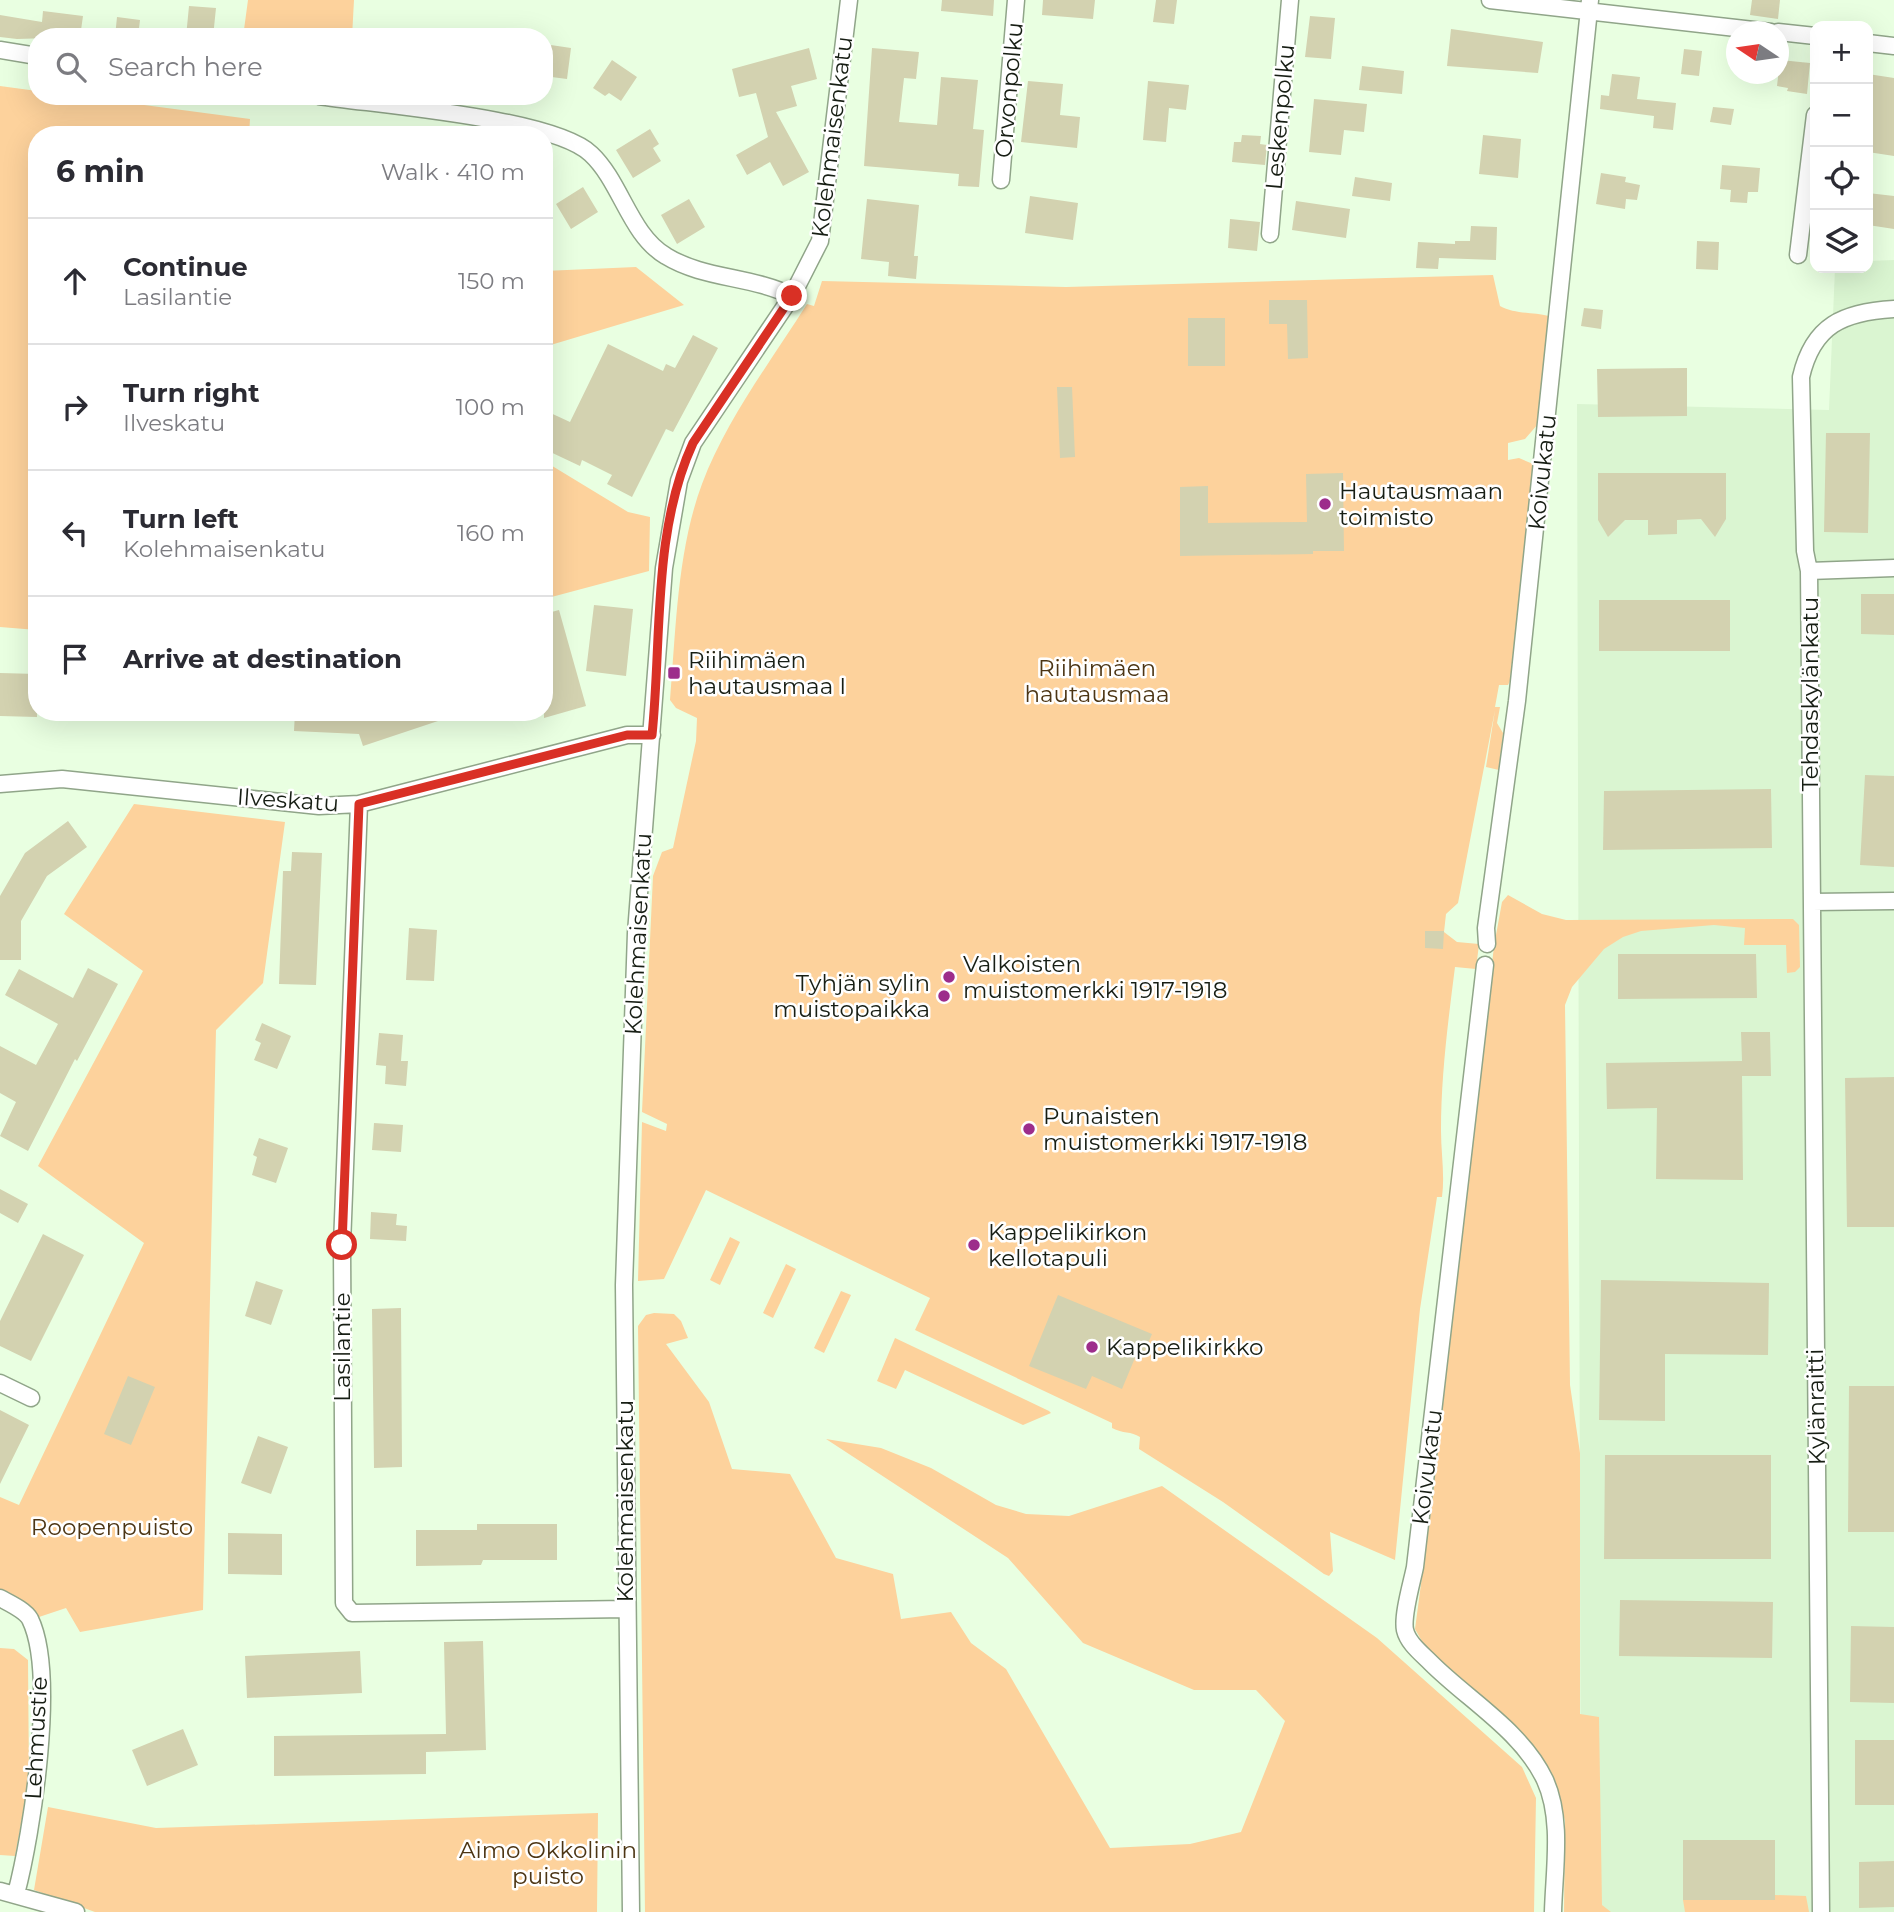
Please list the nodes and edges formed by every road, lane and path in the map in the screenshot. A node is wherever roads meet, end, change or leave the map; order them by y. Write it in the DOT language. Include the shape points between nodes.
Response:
graph roads {
  1 [pos="849,0"];
  2 [pos="1016,0"];
  3 [pos="1290,0"];
  4 [pos="1490,0"];
  5 [pos="1589,6"];
  6 [pos="1726,26"];
  7 [pos="1789,33"];
  8 [pos="1810,35"];
  9 [pos="1873,44"];
  10 [pos="1894,46"];
  11 [pos="0,50"];
  12 [pos="28,54"];
  13 [pos="380,105"];
  14 [pos="519,126"];
  15 [pos="553,134"];
  16 [pos="1811,147"];
  17 [pos="1001,180"];
  18 [pos="1270,234"];
  19 [pos="1798,256"];
  20 [pos="792,296"];
  21 [pos="1894,309"];
  22 [pos="1894,568"];
  23 [pos="1809,571"];
  24 [pos="652,735"];
  25 [pos="0,784"];
  26 [pos="359,804"];
  27 [pos="1894,901"];
  28 [pos="1812,902"];
  29 [pos="1487,944"];
  30 [pos="1485,965"];
  31 [pos="0,1382"];
  32 [pos="31,1398"];
  33 [pos="0,1598"];
  34 [pos="626,1609"];
  35 [pos="8,1892"];
  36 [pos="76,1912"];
  37 [pos="631,1912"];
  38 [pos="1553,1912"];
  39 [pos="1821,1912"];
  1 -- 20 [label="street, Kolehmaisenkatu" via="823,229 815,255"];
  2 -- 17 [label="street, Orvonpolku"];
  3 -- 18 [label="street, Leskenpolku"];
  4 -- 5 [label="street"];
  5 -- 6 [label="street"];
  5 -- 29 [label="street, Koivukatu"];
  7 -- 8 [label="street"];
  9 -- 10 [label="street"];
  11 -- 12 [label="street"];
  13 -- 14 [label="street"];
  15 -- 20 [label="street" via="580,144 602,166 657,251 683,264 759,282"];
  16 -- 19 [label="street"];
  20 -- 24 [label="street, Kolehmaisenkatu" via="693,443 685,462 664,568"];
  21 -- 23 [label="street" via="1859,313 1828,326 1806,355 1801,377"];
  22 -- 23 [label="street, Tehdaskylänkatu"];
  23 -- 28 [label="street, Tehdaskylänkatu"];
  24 -- 26 [label="street, Ilveskatu" via="627,735"];
  24 -- 34 [label="street, Kolehmaisenkatu" via="636,933 627,1159"];
  25 -- 26 [label="street, Ilveskatu" via="62,779 318,806"];
  26 -- 34 [label="street, Lasilantie" via="342,1245 344,1603 352,1614"];
  27 -- 28 [label="street"];
  28 -- 39 [label="street, Kylänraitti"];
  30 -- 38 [label="street, Koivukatu" via="1404,1627 1421,1653 1536,1763 1553,1808"];
  31 -- 32 [label="street"];
  33 -- 35 [label="street, Lehmustie" via="29,1617 39,1647 36,1782 30,1829"];
  34 -- 37 [label="street, Kolehmaisenkatu"];
  35 -- 36 [label="street"];
}
